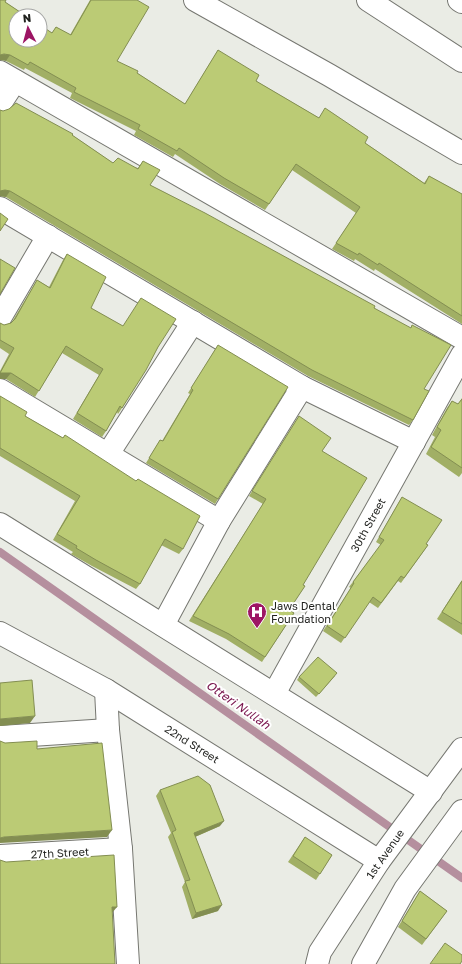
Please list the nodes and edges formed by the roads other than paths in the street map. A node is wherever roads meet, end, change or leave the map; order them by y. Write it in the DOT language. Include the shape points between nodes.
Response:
graph roads {
  1 [pos="195,0"];
  2 [pos="368,0"];
  3 [pos="462,61"];
  4 [pos="8,76"];
  5 [pos="0,104"];
  6 [pos="462,153"];
  7 [pos="0,208"];
  8 [pos="48,236"];
  9 [pos="0,318"];
  10 [pos="193,322"];
  11 [pos="462,338"];
  12 [pos="462,355"];
  13 [pos="302,387"];
  14 [pos="0,390"];
  15 [pos="414,442"];
  16 [pos="108,454"];
  17 [pos="219,521"];
  18 [pos="0,524"];
  19 [pos="163,625"];
  20 [pos="0,633"];
  21 [pos="106,690"];
  22 [pos="274,694"];
  23 [pos="108,730"];
  24 [pos="0,737"];
  25 [pos="462,749"];
  26 [pos="431,792"];
  27 [pos="462,811"];
  28 [pos="121,849"];
  29 [pos="0,856"];
  30 [pos="379,862"];
  31 [pos="128,964"];
  32 [pos="317,964"];
  33 [pos="363,964"];
  1 -- 6 [label="street"];
  2 -- 3 [label="street"];
  4 -- 5 [label="street"];
  4 -- 11 [label="street"];
  7 -- 8 [label="street"];
  8 -- 9 [label="street"];
  8 -- 10 [label="street"];
  10 -- 13 [label="street"];
  10 -- 16 [label="street"];
  12 -- 15 [label="street, 30th Street"];
  13 -- 15 [label="street"];
  13 -- 17 [label="street"];
  14 -- 16 [label="street"];
  15 -- 22 [label="street, 30th Street"];
  16 -- 17 [label="street"];
  17 -- 19 [label="street"];
  18 -- 19 [label="street"];
  19 -- 22 [label="street"];
  20 -- 21 [label="street, 22nd Street"];
  21 -- 23 [label="street"];
  21 -- 30 [label="street, 22nd Street"];
  22 -- 26 [label="street"];
  23 -- 24 [label="street"];
  23 -- 28 [label="street"];
  25 -- 26 [label="street, 1st Avenue"];
  26 -- 30 [label="street, 1st Avenue"];
  27 -- 33 [label="street" via="405,889"];
  28 -- 29 [label="street, 27th Street"];
  28 -- 31 [label="street"];
  30 -- 32 [label="street, 1st Avenue" via="320,952"];
}
